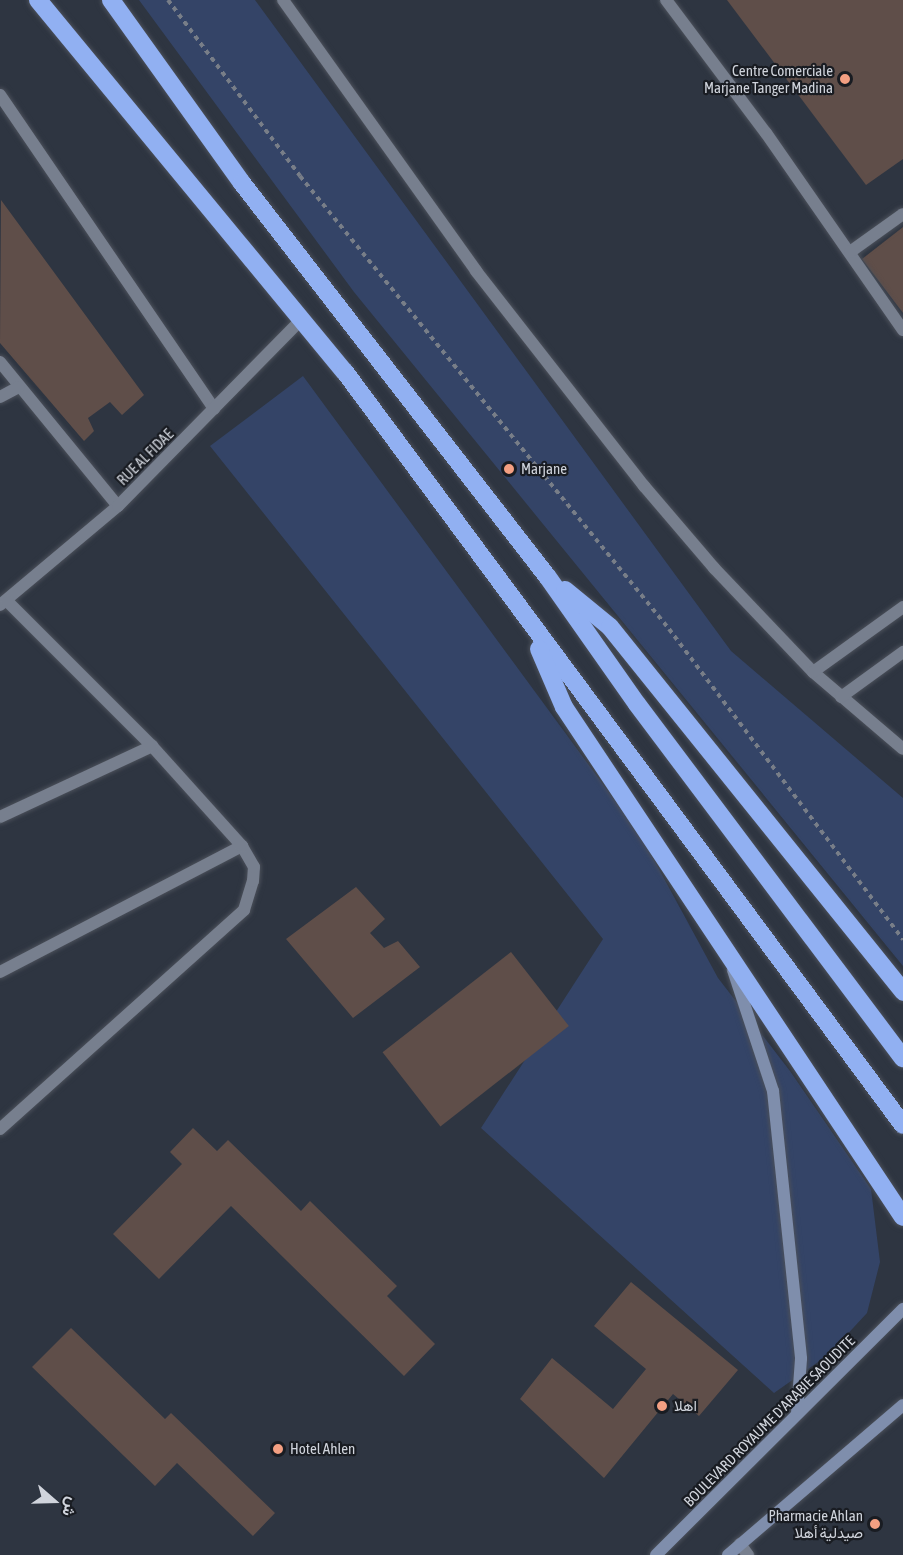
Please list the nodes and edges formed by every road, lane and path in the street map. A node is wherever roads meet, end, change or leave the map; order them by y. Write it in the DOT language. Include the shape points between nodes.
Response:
graph roads {
  1 [pos="38,0"];
  2 [pos="111,0"];
  3 [pos="168,0"];
  4 [pos="283,0"];
  5 [pos="666,0"];
  6 [pos="0,95"];
  7 [pos="903,214"];
  8 [pos="850,252"];
  9 [pos="301,320"];
  10 [pos="903,330"];
  11 [pos="0,362"];
  12 [pos="19,387"];
  13 [pos="0,397"];
  14 [pos="214,409"];
  15 [pos="118,506"];
  16 [pos="547,576"];
  17 [pos="4,603"];
  18 [pos="903,607"];
  19 [pos="526,620"];
  20 [pos="903,652"];
  21 [pos="813,672"];
  22 [pos="841,697"];
  23 [pos="152,746"];
  24 [pos="903,749"];
  25 [pos="0,817"];
  26 [pos="242,846"];
  27 [pos="903,939"];
  28 [pos="726,949"];
  29 [pos="0,972"];
  30 [pos="903,992"];
  31 [pos="903,1058"];
  32 [pos="903,1125"];
  33 [pos="0,1129"];
  34 [pos="903,1217"];
  35 [pos="903,1309"];
  36 [pos="903,1405"];
  37 [pos="797,1414"];
  38 [pos="740,1544"];
  39 [pos="656,1555"];
  40 [pos="728,1555"];
  41 [pos="748,1555"];
  1 -- 9 [label="highway"];
  2 -- 16 [label="highway" via="242,183"];
  3 -- 27 [label="path" via="300,176 669,629"];
  4 -- 21 [label="street" via="476,272 599,430 686,537"];
  5 -- 8 [label="street"];
  6 -- 14 [label="street"];
  7 -- 8 [label="street"];
  8 -- 10 [label="street"];
  9 -- 14 [label="street, RUE AL FIDAE"];
  9 -- 19 [label="highway" via="345,372"];
  11 -- 12 [label="street"];
  12 -- 13 [label="street"];
  12 -- 15 [label="street"];
  14 -- 15 [label="street, RUE AL FIDAE"];
  15 -- 17 [label="street, RUE AL FIDAE"];
  16 -- 30 [label="highway" via="610,627"];
  16 -- 31 [label="highway" via="637,704"];
  17 -- 23 [label="street"];
  18 -- 21 [label="street"];
  19 -- 28 [label="highway" via="564,707"];
  19 -- 32 [label="highway"];
  20 -- 22 [label="street"];
  21 -- 22 [label="street"];
  22 -- 24 [label="street"];
  23 -- 25 [label="street"];
  23 -- 26 [label="street"];
  26 -- 29 [label="street"];
  26 -- 33 [label="street" via="254,867 252,891 244,910"];
  28 -- 34 [label="highway"];
  28 -- 37 [label="main road" via="773,1091 801,1359"];
  35 -- 37 [label="main road, BOULEVARD ROYAUME D'ARABIE SAOUDITE"];
  36 -- 38 [label="main road"];
  37 -- 39 [label="main road, BOULEVARD ROYAUME D'ARABIE SAOUDITE"];
  38 -- 40 [label="main road"];
  38 -- 41 [label="street"];
}
